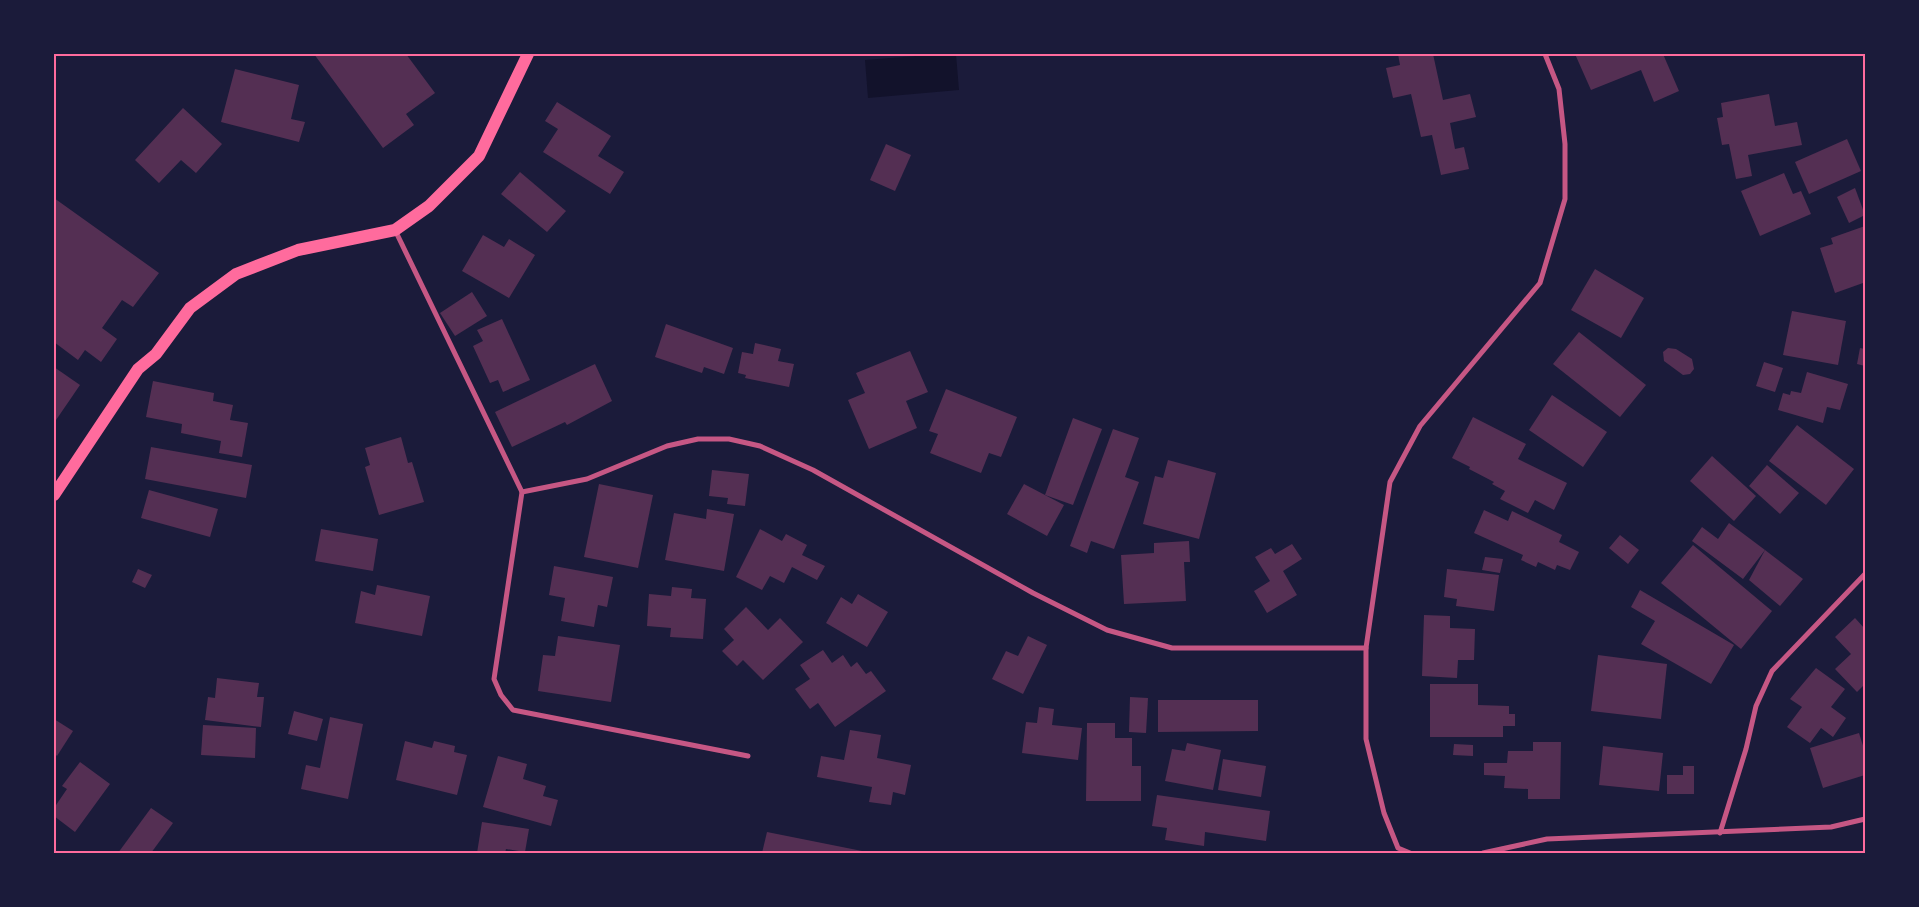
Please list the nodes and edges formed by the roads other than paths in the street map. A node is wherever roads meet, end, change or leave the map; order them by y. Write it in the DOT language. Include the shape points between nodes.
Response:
graph roads {
  1 [pos="528,54"];
  2 [pos="1544,54"];
  3 [pos="395,230"];
  4 [pos="522,492"];
  5 [pos="54,495"];
  6 [pos="1865,574"];
  7 [pos="1366,648"];
  8 [pos="748,756"];
  9 [pos="1865,819"];
  10 [pos="1720,833"];
  11 [pos="1410,853"];
  12 [pos="1483,853"];
  1 -- 3 [label="main road" via="479,156 430,206"];
  2 -- 7 [label="street" via="1559,89 1565,144 1565,199 1540,283 1420,426 1390,482"];
  3 -- 4 [label="street"];
  3 -- 5 [label="main road" via="298,250 236,274 190,308 156,354 138,369"];
  4 -- 7 [label="street" via="587,480 668,446 698,440 730,440 760,446 813,470 1033,593 1107,630 1172,648"];
  4 -- 8 [label="street" via="494,679 500,695 513,710"];
  6 -- 10 [label="street" via="1772,671 1756,706"];
  7 -- 11 [label="street" via="1366,739 1384,813 1398,848"];
  9 -- 10 [label="street" via="1832,827"];
  10 -- 12 [label="street" via="1547,839"];
}
